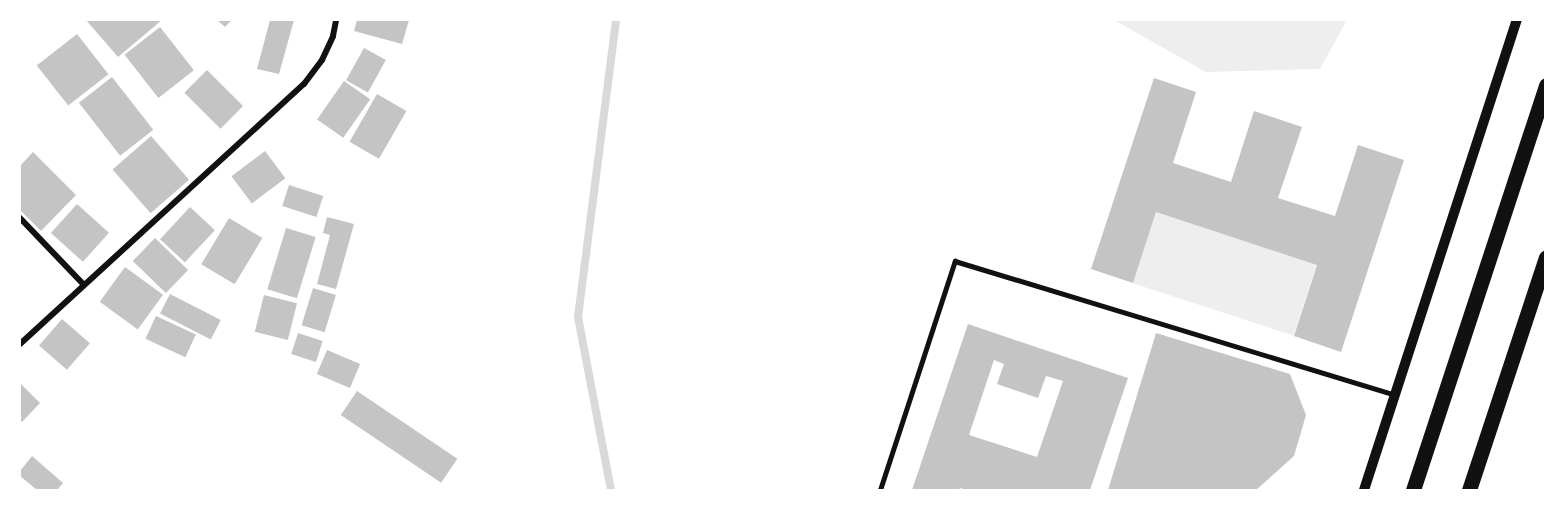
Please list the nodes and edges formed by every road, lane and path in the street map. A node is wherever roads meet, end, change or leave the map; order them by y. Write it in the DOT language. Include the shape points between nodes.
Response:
graph roads {
  1 [pos="336,20"];
  2 [pos="1516,20"];
  3 [pos="1545,85"];
  4 [pos="20,218"];
  5 [pos="1545,257"];
  6 [pos="83,285"];
  7 [pos="20,344"];
  8 [pos="1395,394"];
  9 [pos="880,490"];
  10 [pos="1364,490"];
  11 [pos="1413,490"];
  12 [pos="1469,490"];
  1 -- 6 [label="street" via="322,60 304,84"];
  2 -- 8 [label="street"];
  3 -- 11 [label="main road"];
  4 -- 6 [label="street"];
  5 -- 12 [label="main road"];
  6 -- 7 [label="street"];
  8 -- 9 [label="lane" via="956,261"];
  8 -- 10 [label="street"];
}
